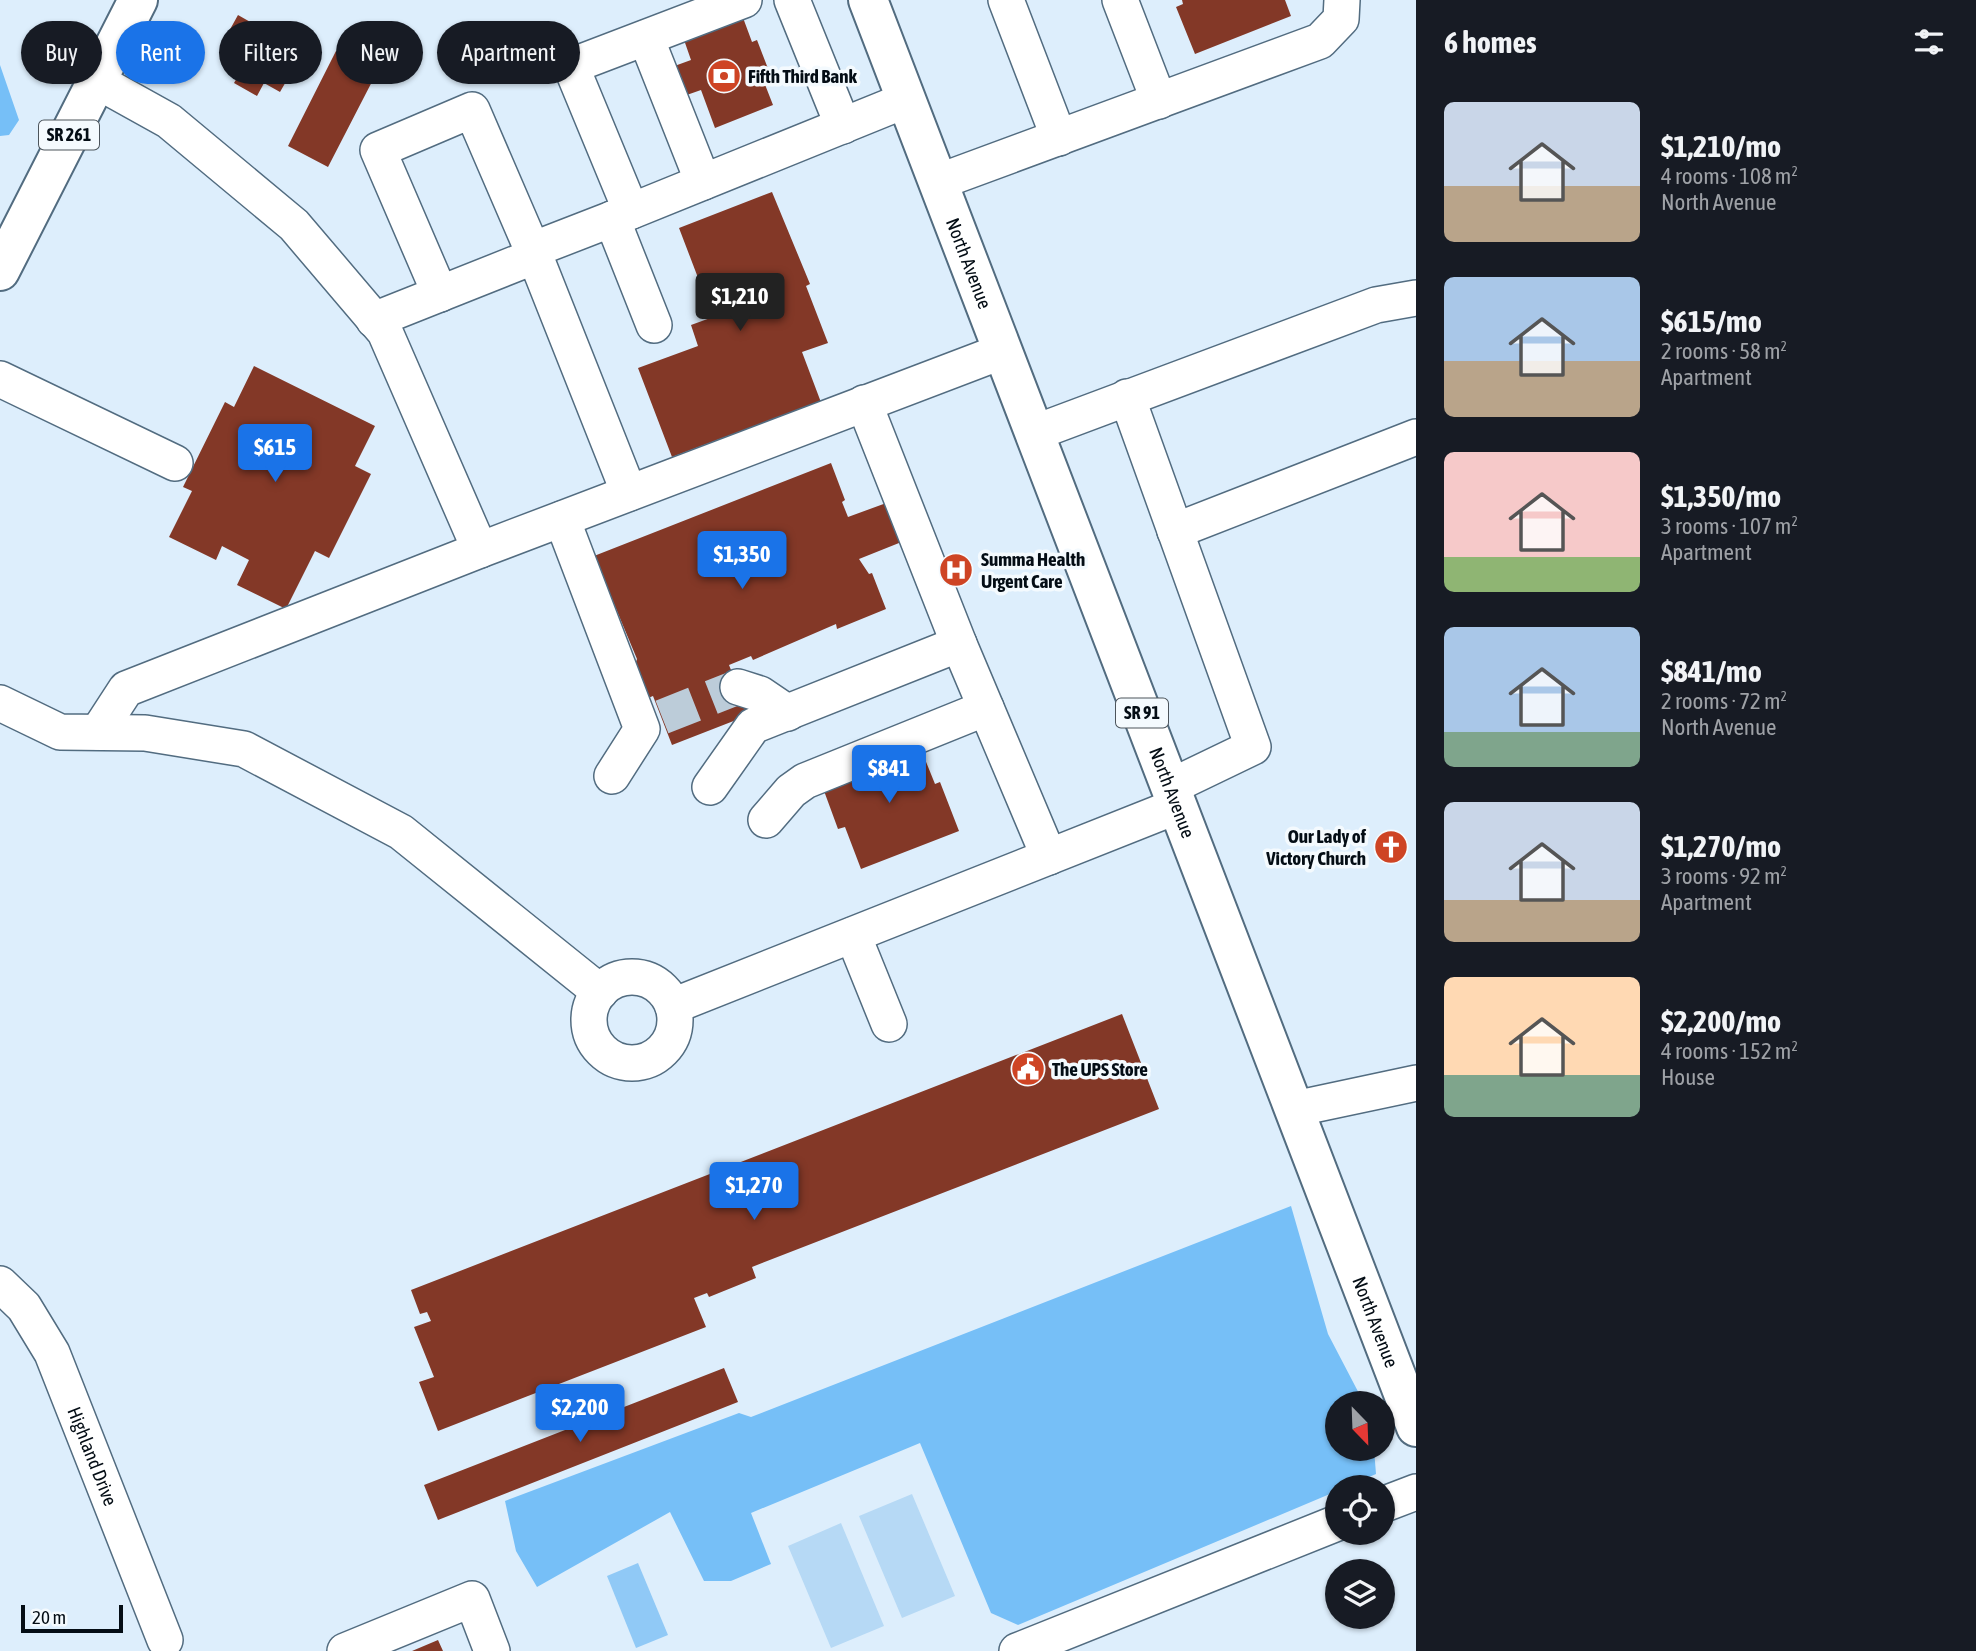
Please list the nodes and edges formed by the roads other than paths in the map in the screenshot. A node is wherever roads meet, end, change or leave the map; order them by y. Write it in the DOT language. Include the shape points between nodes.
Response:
graph roads {
  1 [pos="138,0"];
  2 [pos="744,0"];
  3 [pos="792,0"];
  4 [pos="868,0"];
  5 [pos="1006,0"];
  6 [pos="1120,0"];
  7 [pos="1342,0"];
  8 [pos="646,38"];
  9 [pos="102,71"];
  10 [pos="95,84"];
  11 [pos="102,84"];
  12 [pos="906,100"];
  13 [pos="1159,101"];
  14 [pos="843,126"];
  15 [pos="1059,138"];
  16 [pos="703,182"];
  17 [pos="937,183"];
  18 [pos="622,215"];
  19 [pos="534,253"];
  20 [pos="0,271"];
  21 [pos="440,294"];
  22 [pos="1416,298"];
  23 [pos="374,320"];
  24 [pos="654,324"];
  25 [pos="1003,351"];
  26 [pos="0,379"];
  27 [pos="1127,397"];
  28 [pos="864,404"];
  29 [pos="1034,433"];
  30 [pos="1416,437"];
  31 [pos="175,463"];
  32 [pos="629,493"];
  33 [pos="562,519"];
  34 [pos="1175,531"];
  35 [pos="480,550"];
  36 [pos="959,644"];
  37 [pos="738,687"];
  38 [pos="0,704"];
  39 [pos="986,708"];
  40 [pos="788,713"];
  41 [pos="98,732"];
  42 [pos="612,776"];
  43 [pos="710,787"];
  44 [pos="1174,796"];
  45 [pos="766,820"];
  46 [pos="1049,857"];
  47 [pos="853,935"];
  48 [pos="600,992"];
  49 [pos="673,1006"];
  50 [pos="889,1024"];
  51 [pos="1416,1083"];
  52 [pos="1294,1109"];
  53 [pos="0,1284"];
  54 [pos="1416,1427"];
  55 [pos="1416,1492"];
  56 [pos="1395,1500"];
  57 [pos="1325,1528"];
  58 [pos="165,1640"];
  59 [pos="345,1651"];
  60 [pos="492,1651"];
  61 [pos="1017,1651"];
  1 -- 9 [label="main road, SR 261"];
  2 -- 8 [label="street"];
  3 -- 14 [label="street"];
  4 -- 12 [label="main road, North Avenue / SR 91"];
  5 -- 15 [label="street"];
  6 -- 13 [label="street"];
  7 -- 13 [label="street" via="1341,19 1320,41"];
  8 -- 16 [label="street"];
  8 -- 18 [label="street" via="570,65"];
  10 -- 20 [label="main road, SR 261"];
  11 -- 23 [label="street" via="169,121 295,225"];
  12 -- 14 [label="street"];
  12 -- 17 [label="main road, North Avenue / SR 91"];
  13 -- 15 [label="street"];
  14 -- 16 [label="street"];
  15 -- 17 [label="street"];
  16 -- 18 [label="street"];
  17 -- 25 [label="main road, North Avenue / SR 91"];
  18 -- 19 [label="street"];
  18 -- 24 [label="street"];
  19 -- 21 [label="street"];
  19 -- 21 [label="street" via="472,110 378,150"];
  19 -- 32 [label="street"];
  21 -- 23 [label="street"];
  22 -- 27 [label="street" via="1376,304"];
  23 -- 35 [label="street" via="385,332"];
  25 -- 28 [label="street"];
  25 -- 29 [label="main road, North Avenue / SR 91"];
  26 -- 31 [label="street"];
  27 -- 29 [label="street"];
  27 -- 34 [label="street"];
  28 -- 32 [label="street"];
  28 -- 36 [label="street"];
  29 -- 44 [label="main road, North Avenue / SR 91"];
  30 -- 34 [label="street"];
  32 -- 33 [label="street"];
  33 -- 35 [label="street"];
  33 -- 42 [label="street" via="651,721"];
  34 -- 44 [label="street" via="1252,747"];
  35 -- 41 [label="street" via="126,688"];
  36 -- 39 [label="street"];
  36 -- 40 [label="street"];
  37 -- 40 [label="street" via="760,694"];
  38 -- 41 [label="street" via="60,732"];
  39 -- 45 [label="street" via="806,781"];
  39 -- 46 [label="street"];
  40 -- 43 [label="street" via="753,726"];
  41 -- 48 [label="street" via="145,733 244,749 401,832"];
  44 -- 46 [label="street"];
  44 -- 52 [label="main road, North Avenue / SR 91"];
  46 -- 47 [label="street"];
  47 -- 49 [label="street"];
  47 -- 50 [label="street"];
  48 -- 49 [label="street" via="625,977 639,978 663,990"];
  48 -- 49 [label="street" via="589,1017 590,1031 607,1055 620,1061 649,1060 661,1052 674,1028"];
  51 -- 52 [label="street"];
  52 -- 54 [label="main road, North Avenue / SR 91"];
  53 -- 58 [label="street, Highland Drive" via="24,1307 52,1353"];
  55 -- 56 [label="street"];
  57 -- 61 [label="street"];
  59 -- 60 [label="street" via="472,1599"];
}
